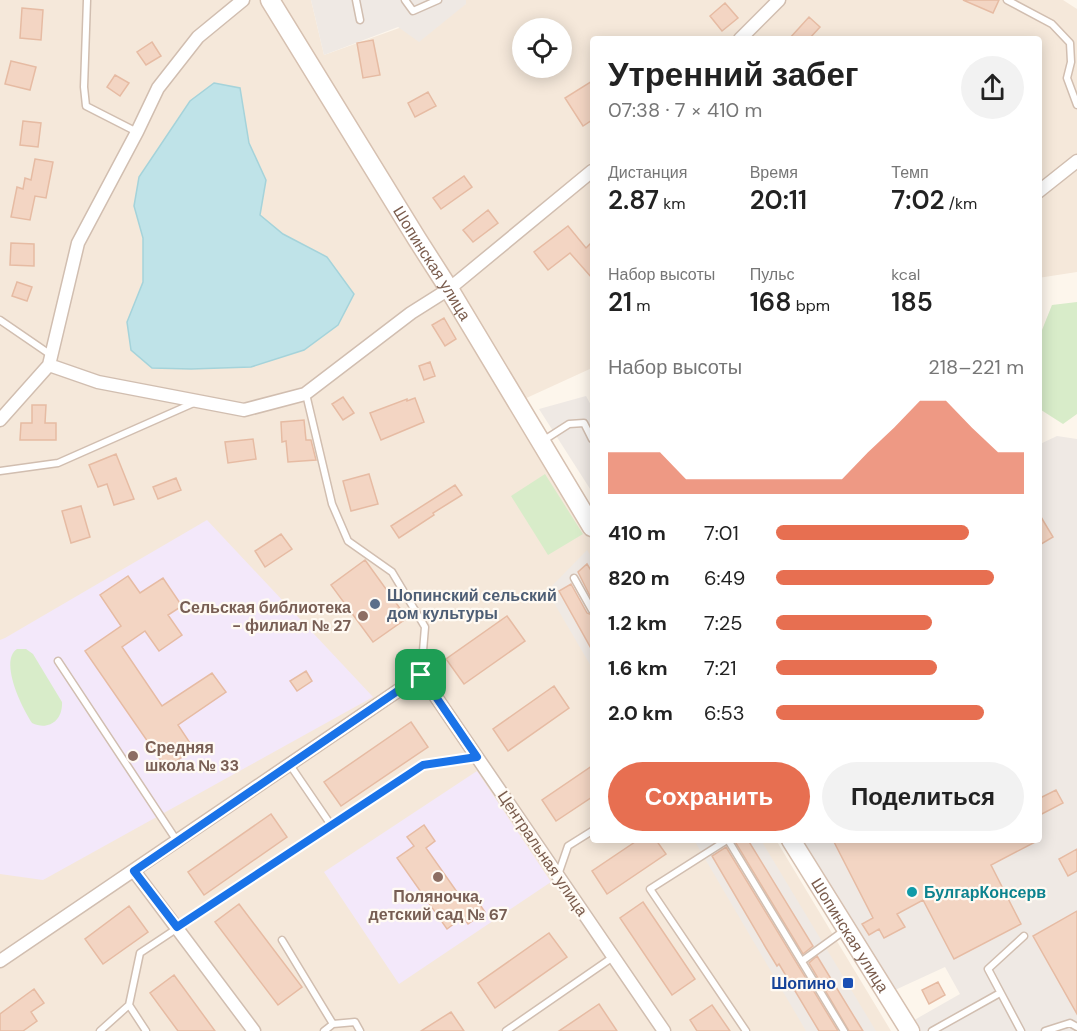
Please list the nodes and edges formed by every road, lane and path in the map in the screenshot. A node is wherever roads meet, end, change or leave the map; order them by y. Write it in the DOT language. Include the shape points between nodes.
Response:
graph roads {
  1 [pos="87,0"];
  2 [pos="243,0"];
  3 [pos="270,0"];
  4 [pos="356,0"];
  5 [pos="405,0"];
  6 [pos="438,0"];
  7 [pos="779,0"];
  8 [pos="1007,0"];
  9 [pos="360,20"];
  10 [pos="743,36"];
  11 [pos="1077,105"];
  12 [pos="137,132"];
  13 [pos="1077,161"];
  14 [pos="590,173"];
  15 [pos="1042,189"];
  16 [pos="449,288"];
  17 [pos="0,320"];
  18 [pos="50,360"];
  19 [pos="305,394"];
  20 [pos="198,401"];
  21 [pos="0,420"];
  22 [pos="590,435"];
  23 [pos="541,442"];
  24 [pos="0,471"];
  25 [pos="590,524"];
  26 [pos="574,578"];
  27 [pos="590,606"];
  28 [pos="58,661"];
  29 [pos="421,675"];
  30 [pos="477,757"];
  31 [pos="290,765"];
  32 [pos="331,825"];
  33 [pos="590,832"];
  34 [pos="178,841"];
  35 [pos="723,843"];
  36 [pos="730,843"];
  37 [pos="793,843"];
  38 [pos="134,871"];
  39 [pos="558,876"];
  40 [pos="177,927"];
  41 [pos="847,928"];
  42 [pos="1024,936"];
  43 [pos="282,940"];
  44 [pos="613,957"];
  45 [pos="0,961"];
  46 [pos="802,961"];
  47 [pos="1000,993"];
  48 [pos="129,1005"];
  49 [pos="333,1024"];
  50 [pos="1077,1027"];
  51 [pos="100,1031"];
  52 [pos="147,1031"];
  53 [pos="254,1031"];
  54 [pos="324,1031"];
  55 [pos="360,1031"];
  56 [pos="506,1031"];
  57 [pos="664,1031"];
  58 [pos="746,1031"];
  59 [pos="844,1031"];
  60 [pos="910,1031"];
  61 [pos="932,1031"];
  62 [pos="1021,1031"];
  63 [pos="1045,1031"];
  1 -- 12 [label="lane" via="86,106"];
  2 -- 12 [label="street" via="198,37 158,88"];
  3 -- 16 [label="street, Шопинская улица"];
  4 -- 9 [label="lane"];
  5 -- 6 [label="lane" via="413,11"];
  7 -- 10 [label="street"];
  8 -- 11 [label="lane" via="1052,24 1070,43 1067,78"];
  12 -- 18 [label="street" via="78,243"];
  13 -- 15 [label="street"];
  14 -- 16 [label="street"];
  16 -- 19 [label="street"];
  16 -- 23 [label="street, Шопинская улица"];
  17 -- 18 [label="lane"];
  18 -- 20 [label="street" via="98,382"];
  18 -- 21 [label="street"];
  19 -- 20 [label="street" via="244,410"];
  19 -- 29 [label="lane" via="332,504 348,542 392,572 424,627"];
  20 -- 24 [label="lane" via="58,463"];
  22 -- 23 [label="lane" via="584,423 568,424"];
  23 -- 25 [label="street, Шопинская улица"];
  26 -- 27 [label="lane"];
  28 -- 34 [label="lane"];
  29 -- 30 [label="street, Центральная улица"];
  29 -- 31 [label="street"];
  30 -- 32 [label="lane" via="423,765"];
  30 -- 39 [label="street, Центральная улица"];
  31 -- 32 [label="lane"];
  31 -- 34 [label="street"];
  32 -- 40 [label="lane"];
  33 -- 39 [label="lane" via="568,846"];
  34 -- 38 [label="street"];
  35 -- 58 [label="lane" via="650,889"];
  36 -- 46 [label="lane"];
  37 -- 41 [label="street, Шопинская улица"];
  38 -- 40 [label="street"];
  38 -- 45 [label="street"];
  39 -- 44 [label="street, Центральная улица"];
  40 -- 48 [label="lane" via="140,953"];
  40 -- 53 [label="street"];
  41 -- 46 [label="lane"];
  41 -- 60 [label="street, Шопинская улица"];
  42 -- 47 [label="lane" via="988,969"];
  43 -- 49 [label="lane"];
  44 -- 56 [label="lane"];
  44 -- 57 [label="street, Центральная улица"];
  46 -- 59 [label="lane"];
  47 -- 61 [label="lane"];
  47 -- 62 [label="lane"];
  48 -- 51 [label="lane"];
  48 -- 52 [label="lane"];
  49 -- 54 [label="lane"];
  49 -- 55 [label="lane" via="355,1022"];
  50 -- 63 [label="lane" via="1070,1023"];
}
